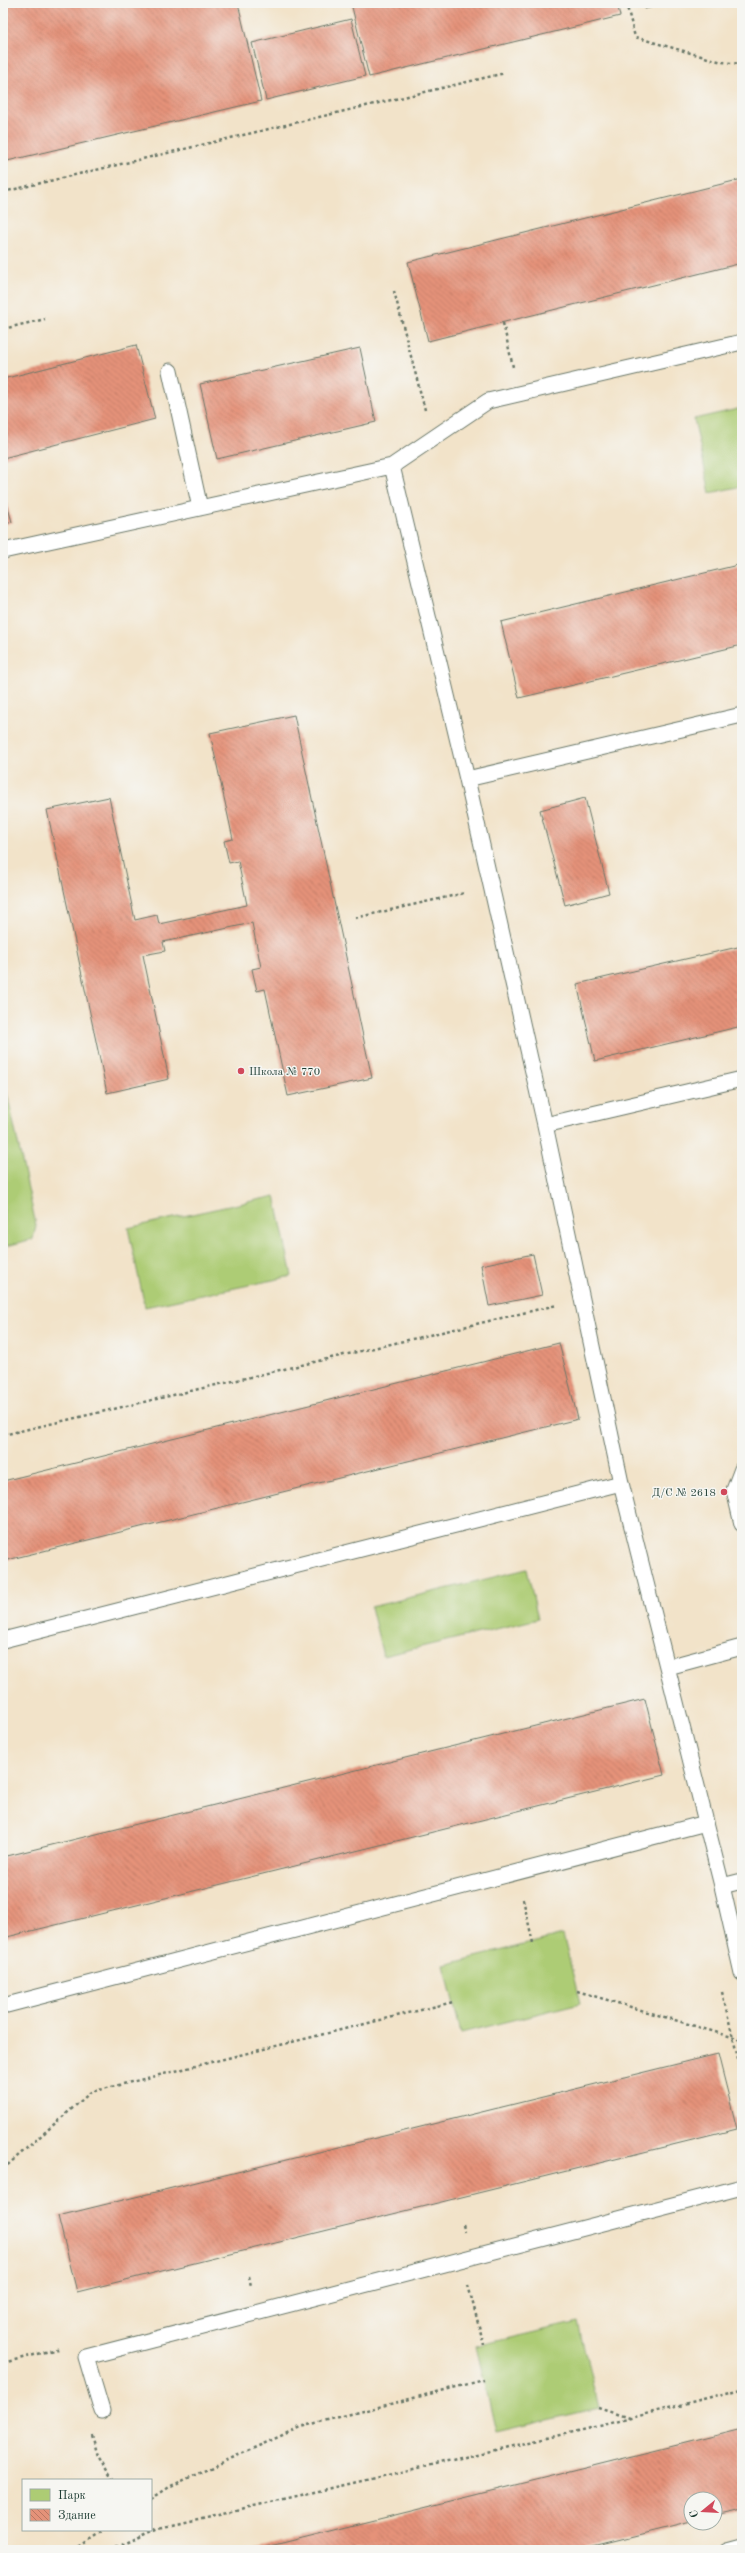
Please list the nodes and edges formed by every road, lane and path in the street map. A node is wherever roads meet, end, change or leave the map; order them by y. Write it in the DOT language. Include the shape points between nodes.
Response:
graph roads {
  1 [pos="626,3"];
  2 [pos="742,64"];
  3 [pos="504,73"];
  4 [pos="3,192"];
  5 [pos="394,291"];
  6 [pos="45,319"];
  7 [pos="503,323"];
  8 [pos="3,329"];
  9 [pos="742,342"];
  10 [pos="170,371"];
  11 [pos="520,394"];
  12 [pos="437,436"];
  13 [pos="392,466"];
  14 [pos="200,508"];
  15 [pos="3,551"];
  16 [pos="742,715"];
  17 [pos="467,779"];
  18 [pos="466,893"];
  19 [pos="355,918"];
  20 [pos="742,1078"];
  21 [pos="545,1126"];
  22 [pos="561,1304"];
  23 [pos="3,1435"];
  24 [pos="742,1469"];
  25 [pos="621,1482"];
  26 [pos="742,1524"];
  27 [pos="3,1640"];
  28 [pos="742,1647"];
  29 [pos="668,1667"];
  30 [pos="706,1823"];
  31 [pos="517,1872"];
  32 [pos="742,1881"];
  33 [pos="722,1886"];
  34 [pos="533,1943"];
  35 [pos="742,1973"];
  36 [pos="577,1991"];
  37 [pos="453,2002"];
  38 [pos="3,2006"];
  39 [pos="742,2040"];
  40 [pos="3,2169"];
  41 [pos="742,2187"];
  42 [pos="461,2258"];
  43 [pos="484,2344"];
  44 [pos="484,2380"];
  45 [pos="742,2389"];
  46 [pos="598,2408"];
  47 [pos="102,2411"];
  48 [pos="630,2418"];
  49 [pos="152,2498"];
  50 [pos="104,2531"];
  51 [pos="742,2546"];
  52 [pos="75,2550"];
  53 [pos="111,2550"];
  54 [pos="727,2550"];
  1 -- 2 [label="path" via="634,37 722,62"];
  3 -- 4 [label="path"];
  5 -- 12 [label="path" via="429,425"];
  6 -- 8 [label="path"];
  7 -- 11 [label="path"];
  9 -- 11 [label="lane"];
  10 -- 14 [label="lane"];
  11 -- 12 [label="lane" via="488,401"];
  12 -- 13 [label="lane"];
  13 -- 14 [label="lane"];
  13 -- 17 [label="lane"];
  14 -- 15 [label="lane"];
  16 -- 17 [label="lane"];
  17 -- 21 [label="lane"];
  18 -- 19 [label="path"];
  20 -- 21 [label="lane"];
  21 -- 25 [label="lane"];
  22 -- 23 [label="path"];
  24 -- 26 [label="lane" via="734,1490"];
  25 -- 27 [label="lane"];
  25 -- 29 [label="lane"];
  28 -- 29 [label="lane"];
  29 -- 30 [label="lane"];
  30 -- 31 [label="lane"];
  30 -- 33 [label="lane"];
  31 -- 34 [label="path"];
  31 -- 38 [label="lane"];
  32 -- 33 [label="lane"];
  33 -- 35 [label="lane"];
  36 -- 39 [label="path"];
  37 -- 40 [label="path" via="91,2092"];
  41 -- 42 [label="lane"];
  42 -- 43 [label="path"];
  42 -- 47 [label="lane" via="86,2357"];
  44 -- 49 [label="path" via="300,2427 171,2486"];
  45 -- 48 [label="path"];
  46 -- 48 [label="path"];
  48 -- 53 [label="path" via="159,2528"];
  50 -- 52 [label="path"];
  51 -- 54 [label="lane"];
}
